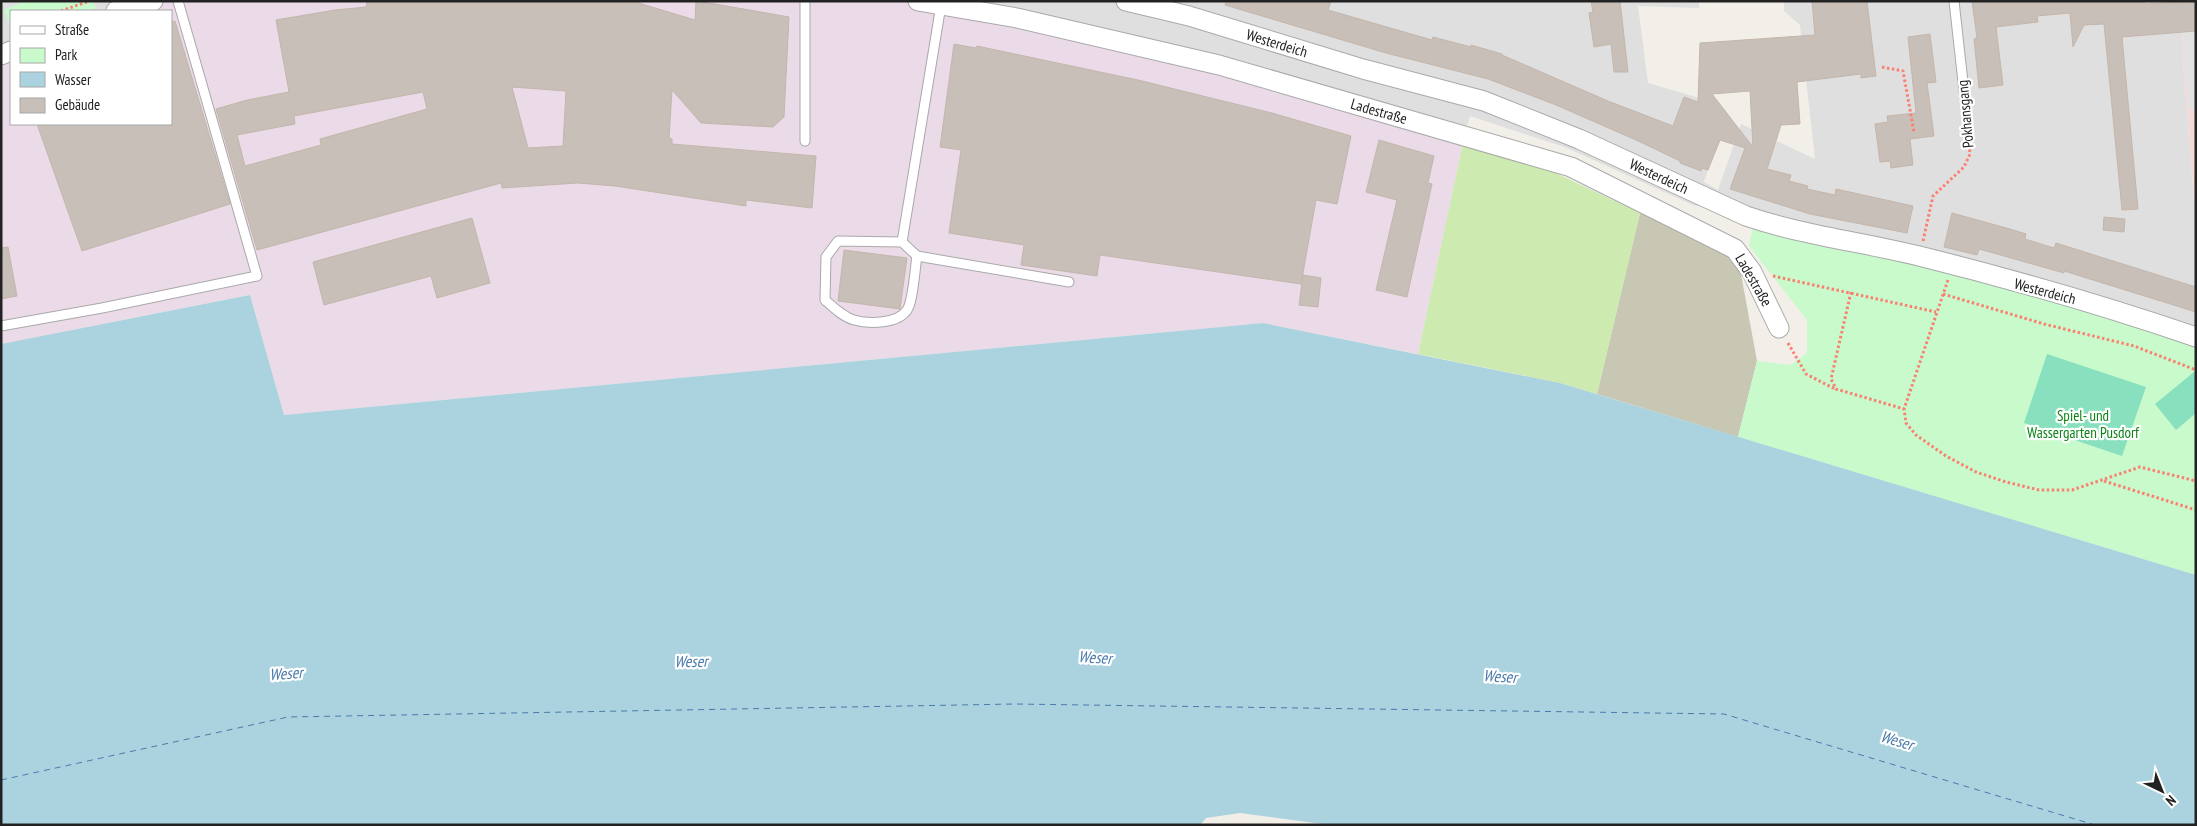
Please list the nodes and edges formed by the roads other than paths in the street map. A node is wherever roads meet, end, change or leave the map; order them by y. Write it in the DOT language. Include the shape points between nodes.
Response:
graph roads {
  1 [pos="153,1"];
  2 [pos="178,1"];
  3 [pos="805,1"];
  4 [pos="918,1"];
  5 [pos="1126,1"];
  6 [pos="1954,1"];
  7 [pos="941,5"];
  8 [pos="120,10"];
  9 [pos="1020,10"];
  10 [pos="1964,91"];
  11 [pos="805,141"];
  12 [pos="902,242"];
  13 [pos="917,256"];
  14 [pos="1069,282"];
  15 [pos="1,326"];
  16 [pos="1779,328"];
  17 [pos="2196,337"];
  1 -- 8 [label="street"];
  2 -- 15 [label="lane" via="257,276"];
  3 -- 11 [label="lane"];
  4 -- 7 [label="street, Ladestraße"];
  5 -- 17 [label="street, Westerdeich" via="1484,101 1555,128 1772,225 1919,256 2128,314"];
  6 -- 10 [label="lane, Pokhansgang"];
  7 -- 9 [label="street, Ladestraße"];
  7 -- 12 [label="lane"];
  9 -- 16 [label="street, Ladestraße" via="1571,167 1736,249 1752,272"];
  12 -- 13 [label="lane"];
  12 -- 13 [label="lane" via="838,241 826,257 825,300 854,320 890,322 900,318 909,308"];
  13 -- 14 [label="lane"];
}
